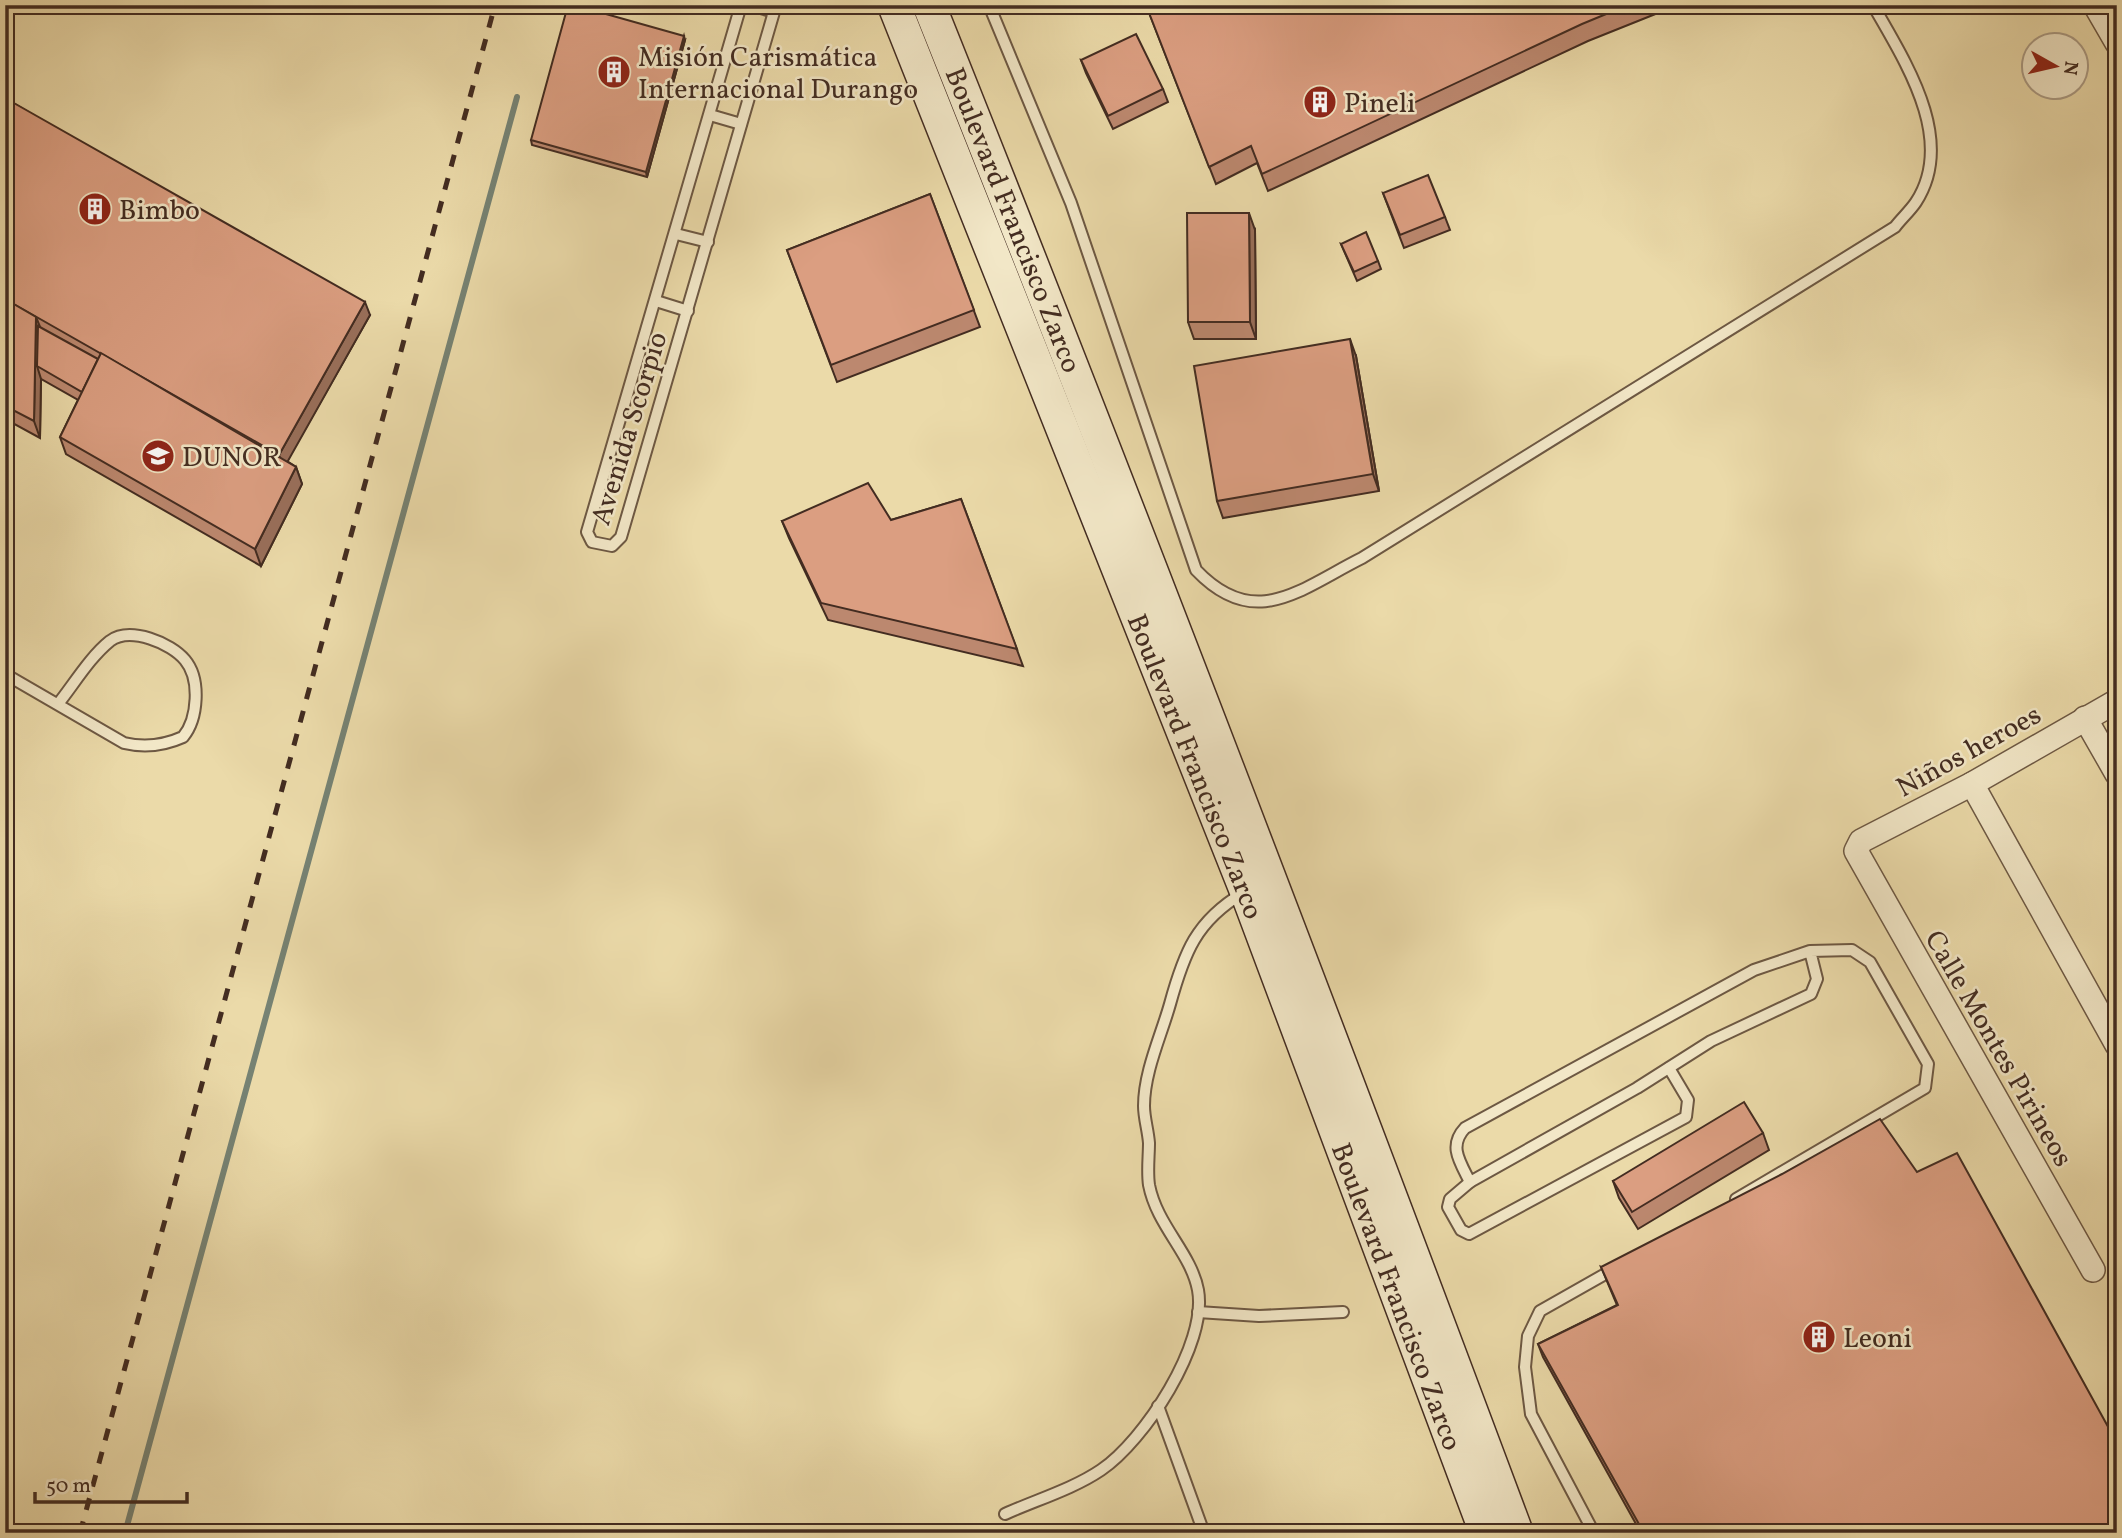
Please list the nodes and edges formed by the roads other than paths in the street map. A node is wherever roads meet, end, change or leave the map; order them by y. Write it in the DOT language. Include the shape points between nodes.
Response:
graph roads {
  1 [pos="741,5"];
  2 [pos="751,5"];
  3 [pos="894,5"];
  4 [pos="929,5"];
  5 [pos="989,5"];
  6 [pos="1873,5"];
  7 [pos="2095,5"];
  8 [pos="775,8"];
  9 [pos="2117,43"];
  10 [pos="710,115"];
  11 [pos="741,124"];
  12 [pos="676,234"];
  13 [pos="708,242"];
  14 [pos="656,301"];
  15 [pos="688,311"];
  16 [pos="1073,365"];
  17 [pos="1043,379"];
  18 [pos="5,674"];
  19 [pos="2117,701"];
  20 [pos="58,704"];
  21 [pos="2085,718"];
  22 [pos="2117,774"];
  23 [pos="1972,784"];
  24 [pos="1247,855"];
  25 [pos="1856,856"];
  26 [pos="1247,891"];
  27 [pos="1810,951"];
  28 [pos="1293,974"];
  29 [pos="2117,1045"];
  30 [pos="1669,1068"];
  31 [pos="1470,1182"];
  32 [pos="1730,1202"];
  33 [pos="1400,1260"];
  34 [pos="1623,1263"];
  35 [pos="2093,1270"];
  36 [pos="1198,1312"];
  37 [pos="1343,1312"];
  38 [pos="1158,1406"];
  39 [pos="1005,1514"];
  40 [pos="1204,1533"];
  41 [pos="1486,1533"];
  42 [pos="1517,1533"];
  43 [pos="1594,1533"];
  1 -- 10 [label="lane, Avenida Scorpio"];
  2 -- 8 [label="lane"];
  3 -- 17 [label="main road, Boulevard Francisco Zarco"];
  4 -- 16 [label="main road, Boulevard Francisco Zarco"];
  5 -- 6 [label="lane" via="1071,203 1196,570 1214,590 1252,603 1276,601 1362,558 1895,227 1916,201 1931,149 1924,107 1905,61"];
  7 -- 9 [label="street"];
  8 -- 11 [label="lane, Avenida Scorpio"];
  10 -- 11 [label="lane"];
  10 -- 12 [label="lane, Avenida Scorpio"];
  11 -- 13 [label="lane, Avenida Scorpio"];
  12 -- 13 [label="lane"];
  12 -- 14 [label="lane, Avenida Scorpio"];
  13 -- 15 [label="lane, Avenida Scorpio"];
  14 -- 15 [label="lane"];
  14 -- 15 [label="lane, Avenida Scorpio" via="587,532 592,542 612,546 621,537"];
  16 -- 17 [label="main road"];
  16 -- 24 [label="main road, Boulevard Francisco Zarco"];
  17 -- 24 [label="main road, Boulevard Francisco Zarco"];
  18 -- 20 [label="lane"];
  19 -- 21 [label="street, Niños heroes"];
  20 -- 20 [label="lane" via="111,640 127,635 150,639 184,659 195,694 190,728 183,737 155,746 124,743"];
  21 -- 22 [label="street"];
  21 -- 23 [label="street, Niños heroes"];
  23 -- 25 [label="street, Niños heroes" via="1861,841"];
  23 -- 29 [label="street"];
  24 -- 26 [label="main road, Boulevard Francisco Zarco"];
  24 -- 28 [label="main road, Boulevard Francisco Zarco"];
  25 -- 35 [label="street, Calle Montes Pirineos"];
  26 -- 28 [label="main road, Boulevard Francisco Zarco"];
  26 -- 36 [label="lane" via="1226,903 1196,932 1180,970 1144,1106 1149,1183 1156,1212 1188,1265 1198,1290"];
  27 -- 30 [label="lane" via="1817,979 1811,994 1712,1041"];
  27 -- 31 [label="lane" via="1754,970 1465,1128 1455,1141 1455,1152"];
  27 -- 32 [label="lane" via="1852,950 1870,962 1928,1064 1928,1080 1920,1093"];
  28 -- 33 [label="main road, Boulevard Francisco Zarco"];
  30 -- 31 [label="lane"];
  30 -- 31 [label="lane" via="1688,1100 1686,1117 1469,1234 1461,1230 1448,1207 1450,1199"];
  33 -- 41 [label="main road, Boulevard Francisco Zarco"];
  33 -- 42 [label="main road, Boulevard Francisco Zarco"];
  34 -- 43 [label="lane" via="1540,1311 1528,1336 1525,1367 1531,1414"];
  36 -- 37 [label="lane" via="1259,1316"];
  36 -- 38 [label="lane" via="1191,1341"];
  38 -- 39 [label="lane" via="1137,1438 1098,1472"];
  38 -- 40 [label="lane"];
}
